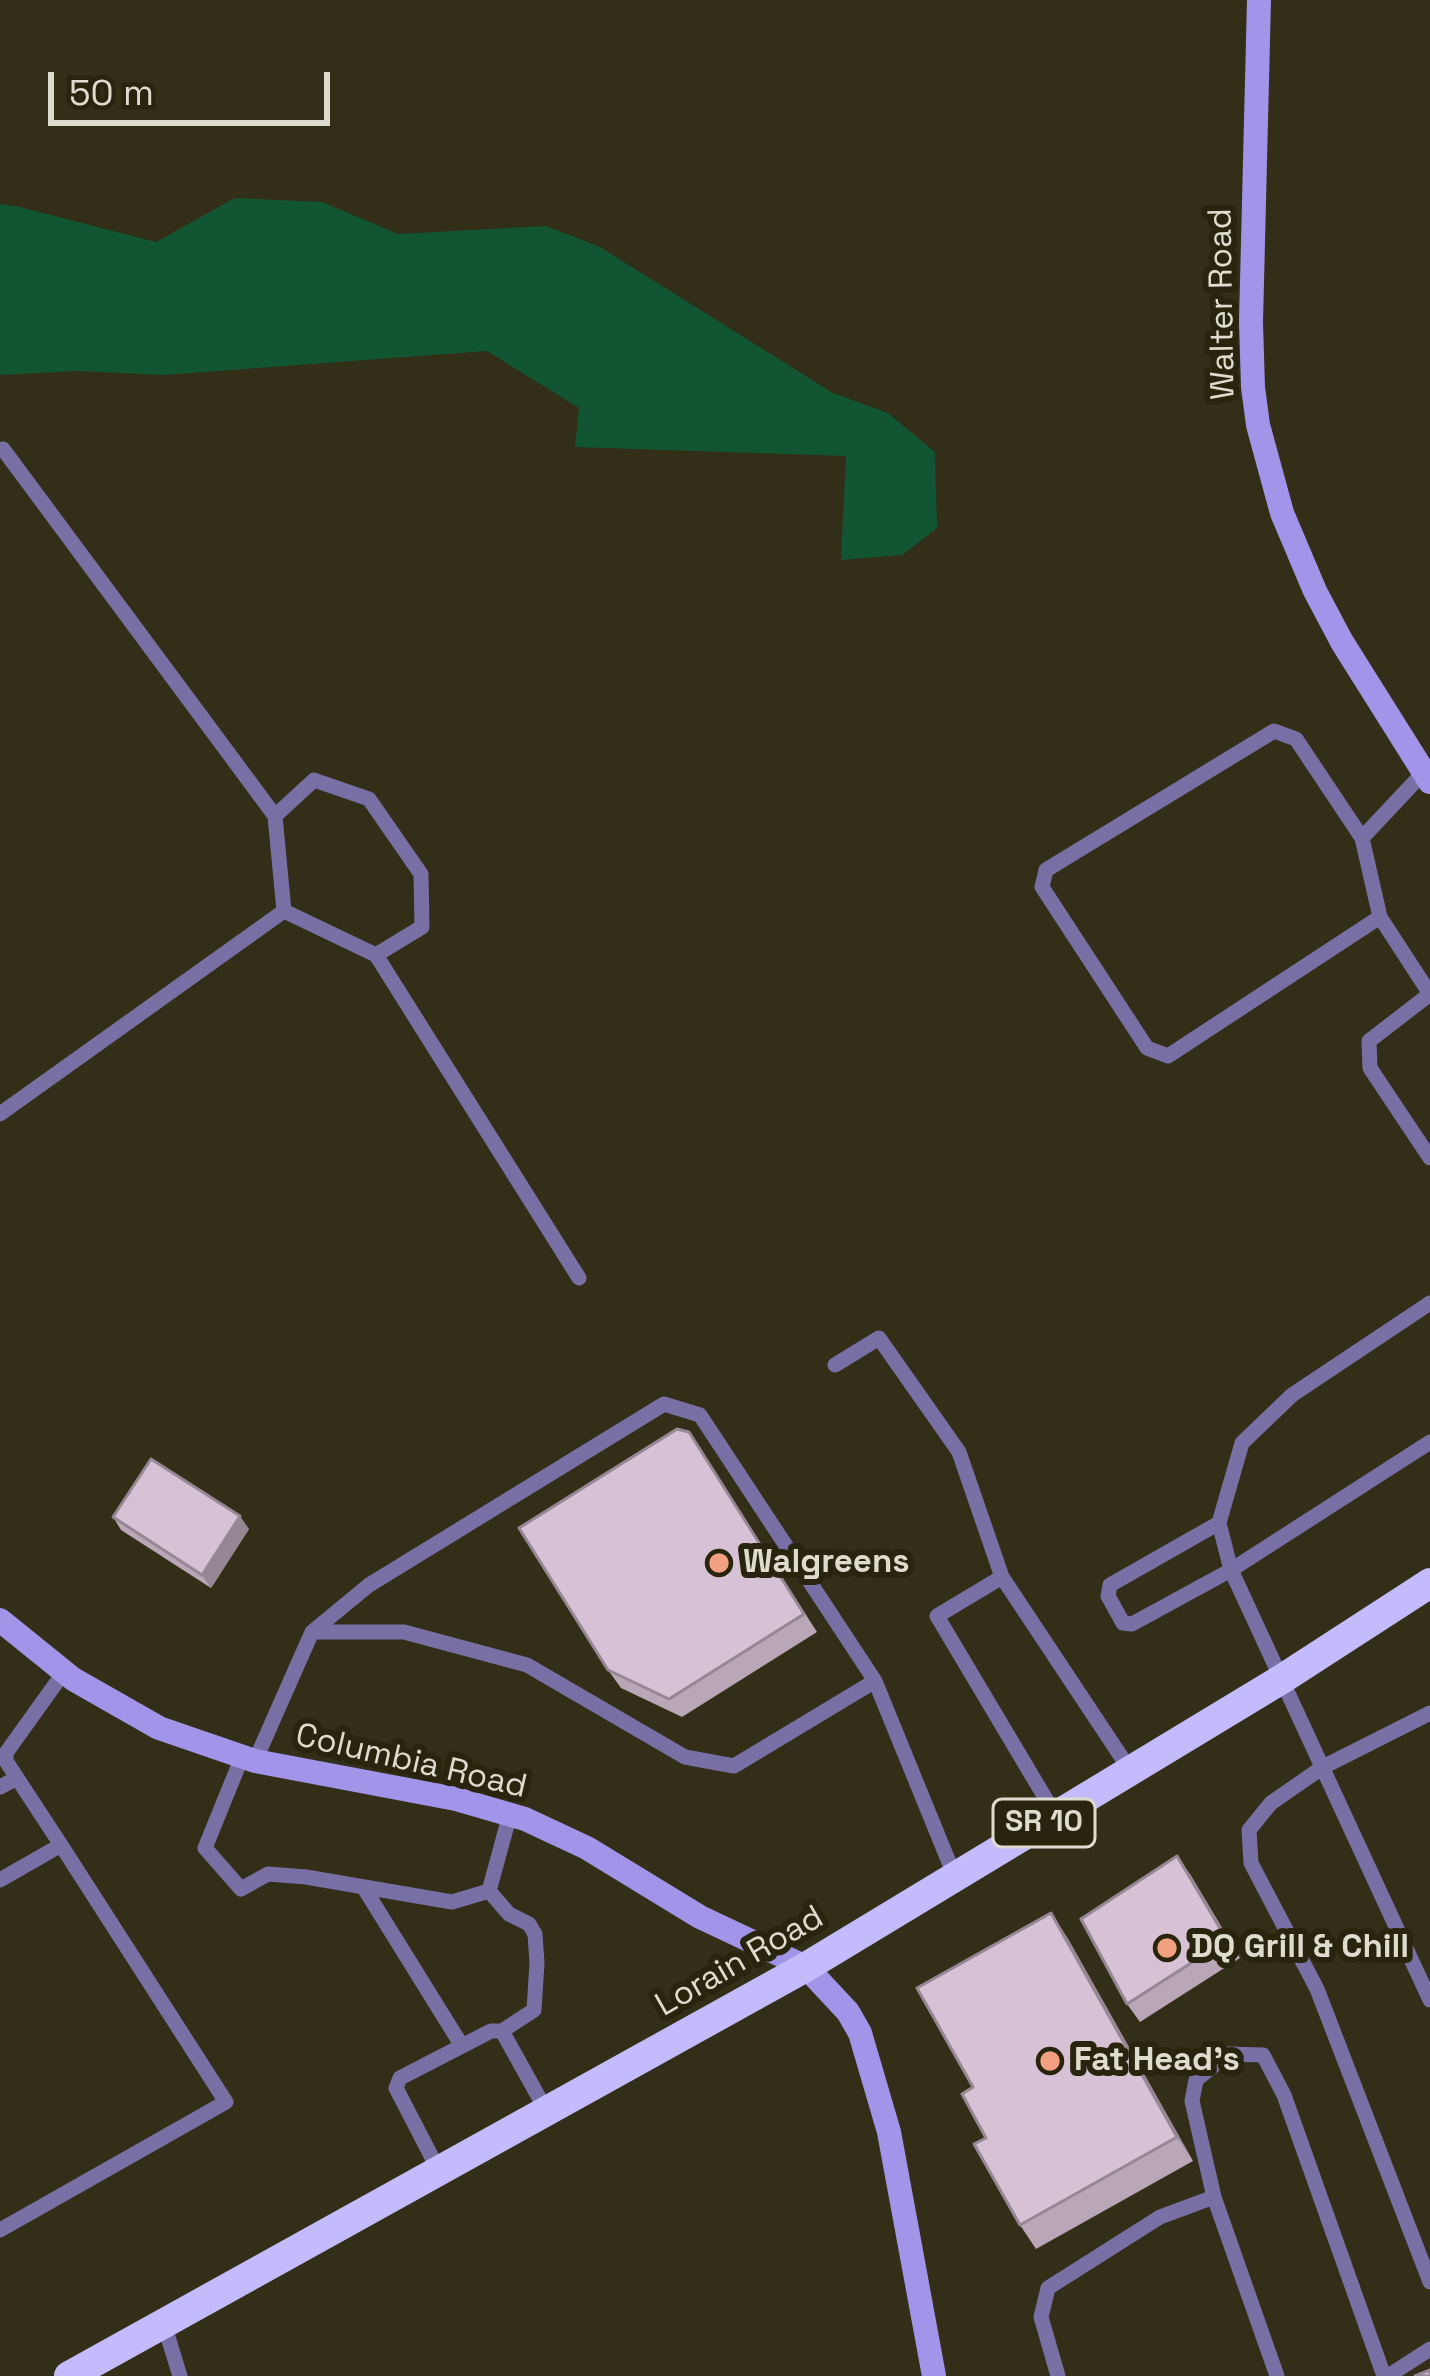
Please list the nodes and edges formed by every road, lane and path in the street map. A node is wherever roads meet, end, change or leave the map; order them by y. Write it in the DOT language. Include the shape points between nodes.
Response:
graph roads {
  1 [pos="1259,0"];
  2 [pos="3,449"];
  3 [pos="1427,777"];
  4 [pos="275,816"];
  5 [pos="1362,838"];
  6 [pos="284,910"];
  7 [pos="1380,917"];
  8 [pos="376,955"];
  9 [pos="1430,994"];
  10 [pos="0,1114"];
  11 [pos="1430,1158"];
  12 [pos="579,1278"];
  13 [pos="1430,1303"];
  14 [pos="835,1365"];
  15 [pos="1430,1442"];
  16 [pos="1220,1523"];
  17 [pos="1231,1570"];
  18 [pos="1002,1577"];
  19 [pos="1430,1583"];
  20 [pos="0,1620"];
  21 [pos="312,1631"];
  22 [pos="64,1672"];
  23 [pos="1282,1679"];
  24 [pos="874,1681"];
  25 [pos="1430,1713"];
  26 [pos="248,1759"];
  27 [pos="1323,1767"];
  28 [pos="1130,1770"];
  29 [pos="17,1778"];
  30 [pos="0,1787"];
  31 [pos="510,1814"];
  32 [pos="1056,1816"];
  33 [pos="61,1845"];
  34 [pos="956,1876"];
  35 [pos="0,1880"];
  36 [pos="364,1888"];
  37 [pos="488,1891"];
  38 [pos="806,1967"];
  39 [pos="1423,1967"];
  40 [pos="1430,2000"];
  41 [pos="502,2031"];
  42 [pos="462,2046"];
  43 [pos="547,2112"];
  44 [pos="439,2171"];
  45 [pos="1214,2197"];
  46 [pos="0,2230"];
  47 [pos="1430,2282"];
  48 [pos="164,2324"];
  49 [pos="1430,2349"];
  50 [pos="69,2376"];
  51 [pos="180,2376"];
  52 [pos="934,2376"];
  53 [pos="1058,2376"];
  54 [pos="1277,2376"];
  55 [pos="1386,2376"];
  1 -- 3 [label="street, Walter Road" via="1251,322 1258,425 1282,513 1316,591"];
  2 -- 4 [label="lane"];
  3 -- 5 [label="lane"];
  4 -- 6 [label="lane"];
  4 -- 8 [label="lane" via="314,781 369,799 421,874 422,927"];
  5 -- 7 [label="lane"];
  5 -- 7 [label="lane" via="1296,739 1274,731 1046,870 1042,887 1147,1048 1168,1056"];
  6 -- 8 [label="lane"];
  6 -- 10 [label="lane"];
  7 -- 9 [label="lane"];
  8 -- 12 [label="lane"];
  9 -- 11 [label="lane" via="1369,1041 1370,1068"];
  13 -- 16 [label="lane" via="1292,1395 1242,1443"];
  14 -- 18 [label="lane" via="879,1338 959,1452"];
  15 -- 17 [label="lane"];
  16 -- 17 [label="lane"];
  16 -- 17 [label="lane" via="1110,1585 1108,1596 1132,1624"];
  17 -- 23 [label="lane"];
  18 -- 28 [label="lane"];
  18 -- 32 [label="lane" via="938,1616"];
  19 -- 23 [label="main road, Lorain Road / SR 10"];
  20 -- 22 [label="street, Columbia Road"];
  21 -- 24 [label="lane" via="404,1631 527,1666 685,1757 734,1766"];
  21 -- 24 [label="lane" via="369,1585 664,1404 700,1415"];
  21 -- 26 [label="lane"];
  22 -- 26 [label="street, Columbia Road" via="159,1728"];
  22 -- 29 [label="lane" via="6,1753"];
  23 -- 27 [label="lane"];
  23 -- 28 [label="main road, Lorain Road / SR 10"];
  24 -- 34 [label="lane"];
  25 -- 27 [label="lane"];
  26 -- 31 [label="street, Columbia Road"];
  26 -- 36 [label="lane" via="205,1848 241,1889 268,1874"];
  27 -- 39 [label="lane"];
  27 -- 47 [label="lane" via="1271,1803 1249,1830 1251,1863 1317,1989"];
  28 -- 32 [label="main road, Lorain Road / SR 10"];
  29 -- 30 [label="lane"];
  29 -- 33 [label="lane"];
  31 -- 37 [label="lane"];
  31 -- 38 [label="street, Columbia Road"];
  32 -- 34 [label="main road, Lorain Road / SR 10"];
  33 -- 35 [label="lane"];
  33 -- 46 [label="lane" via="226,2102"];
  34 -- 38 [label="main road, Lorain Road / SR 10"];
  36 -- 37 [label="lane" via="452,1902"];
  36 -- 42 [label="lane"];
  37 -- 41 [label="lane" via="535,1934 534,2010"];
  38 -- 43 [label="main road, Lorain Road / SR 10"];
  38 -- 52 [label="street, Columbia Road" via="860,2033 889,2132"];
  39 -- 40 [label="lane"];
  41 -- 42 [label="lane"];
  41 -- 43 [label="lane"];
  42 -- 44 [label="lane" via="400,2078 396,2088"];
  43 -- 44 [label="main road, Lorain Road / SR 10"];
  44 -- 48 [label="main road, Lorain Road / SR 10"];
  45 -- 53 [label="lane" via="1160,2217 1048,2288 1041,2317"];
  45 -- 54 [label="lane"];
  45 -- 55 [label="lane" via="1192,2101 1196,2080 1228,2054 1263,2055"];
  48 -- 50 [label="main road, Lorain Road / SR 10"];
  48 -- 51 [label="lane"];
  49 -- 55 [label="lane"];
}
